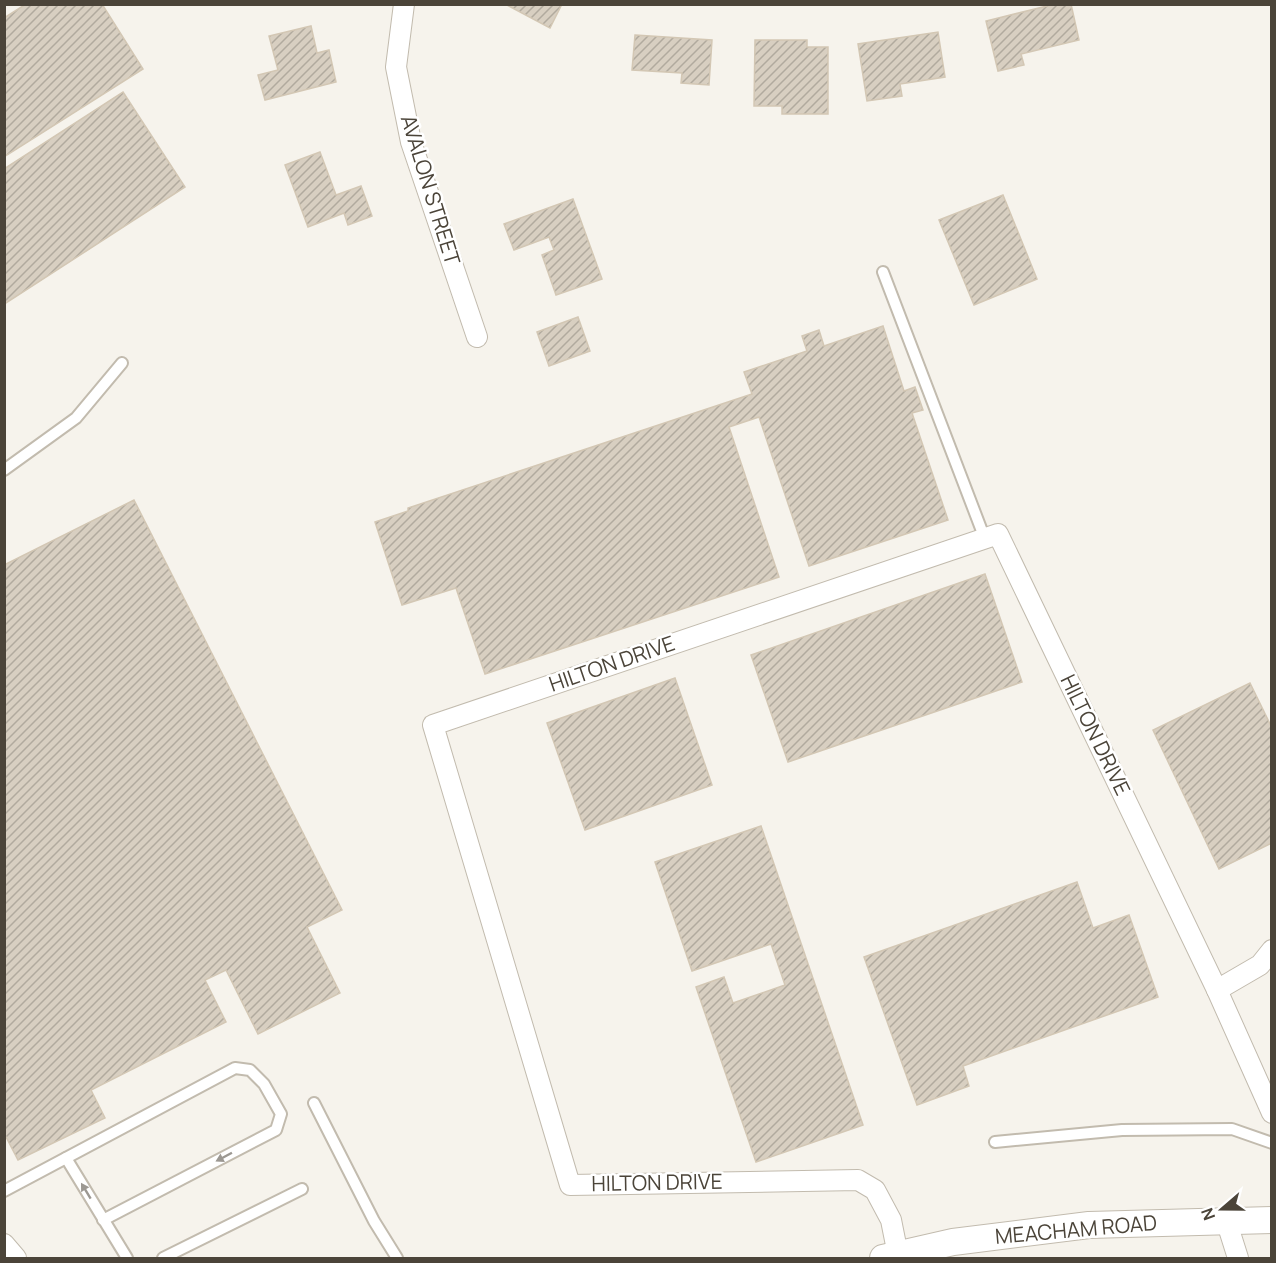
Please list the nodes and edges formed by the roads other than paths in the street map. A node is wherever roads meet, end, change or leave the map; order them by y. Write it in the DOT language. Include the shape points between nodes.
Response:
graph roads {
  1 [pos="404,4"];
  2 [pos="882,272"];
  3 [pos="477,337"];
  4 [pos="122,363"];
  5 [pos="4,470"];
  6 [pos="985,539"];
  7 [pos="1268,962"];
  8 [pos="1217,990"];
  9 [pos="314,1103"];
  10 [pos="1272,1113"];
  11 [pos="995,1142"];
  12 [pos="1272,1143"];
  13 [pos="66,1158"];
  14 [pos="302,1189"];
  15 [pos="4,1191"];
  16 [pos="103,1220"];
  17 [pos="1226,1220"];
  18 [pos="1272,1220"];
  19 [pos="4,1244"];
  20 [pos="891,1257"];
  21 [pos="16,1258"];
  22 [pos="127,1258"];
  23 [pos="163,1258"];
  24 [pos="397,1258"];
  25 [pos="1238,1258"];
  1 -- 3 [label="street, AVALON STREET" via="396,67 411,142"];
  2 -- 6 [label="lane"];
  4 -- 5 [label="lane" via="76,418"];
  6 -- 8 [label="street, HILTON DRIVE" via="998,534"];
  6 -- 20 [label="street, HILTON DRIVE" via="433,725 570,1185 858,1180 875,1190 891,1220"];
  7 -- 8 [label="street"];
  8 -- 10 [label="street, HILTON DRIVE"];
  9 -- 24 [label="lane"];
  11 -- 12 [label="lane" via="1122,1130 1232,1129"];
  13 -- 15 [label="lane"];
  16 -- 13 [label="lane, one-way"];
  13 -- 16 [label="lane, one-way" via="235,1068 250,1070 264,1084 281,1114 276,1130"];
  14 -- 23 [label="lane"];
  16 -- 22 [label="lane"];
  17 -- 18 [label="street, MEACHAM ROAD"];
  17 -- 20 [label="street, MEACHAM ROAD" via="1089,1225 953,1242"];
  17 -- 25 [label="street"];
  19 -- 21 [label="street"];
}
